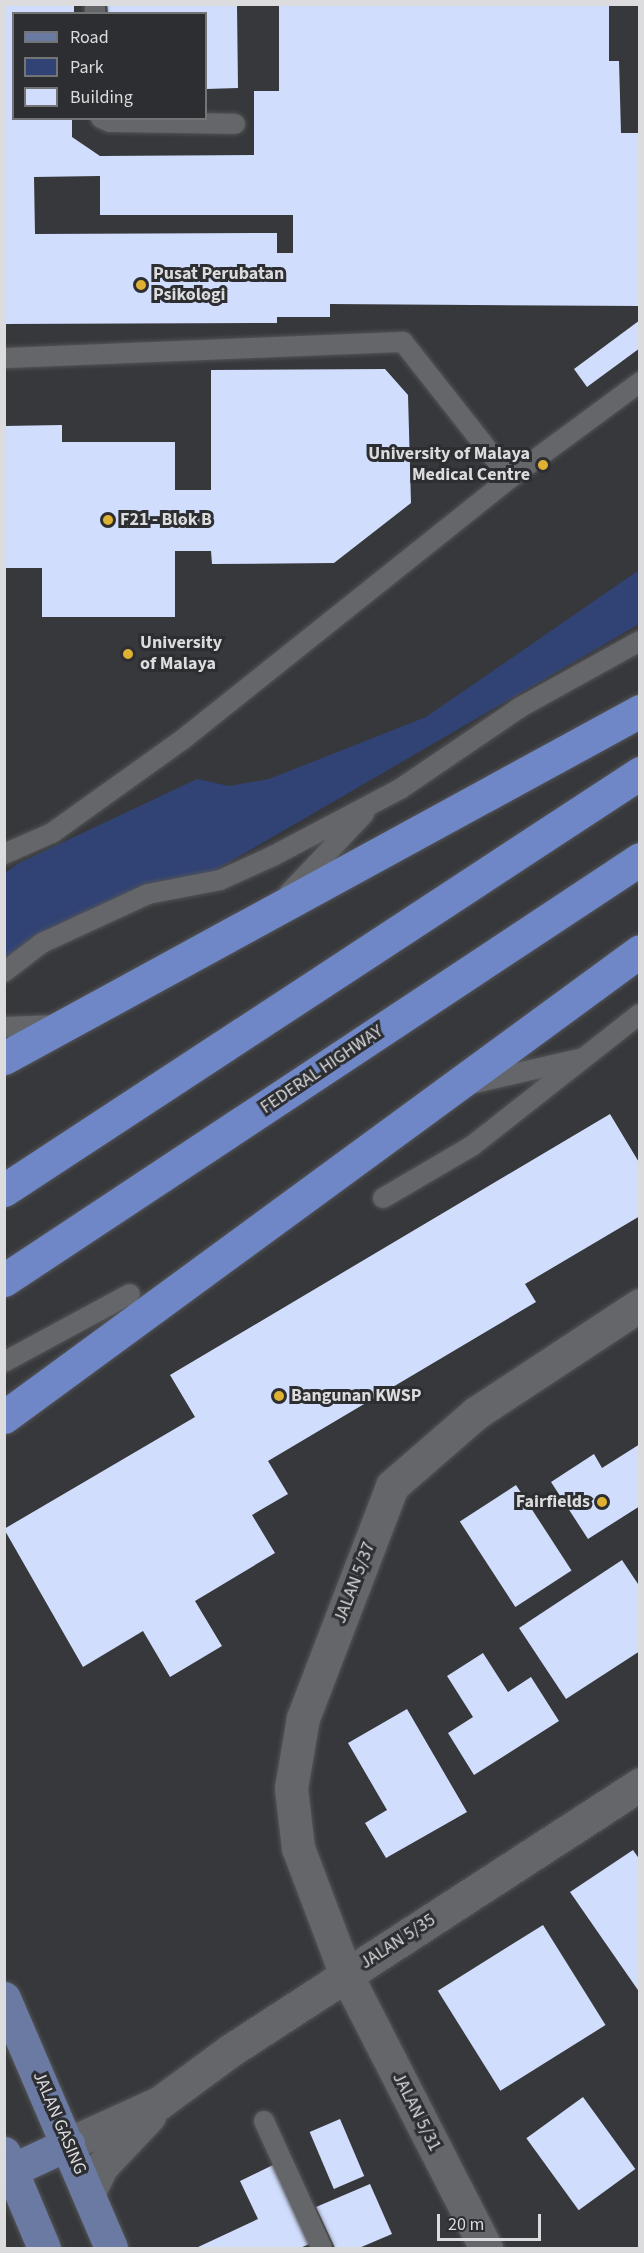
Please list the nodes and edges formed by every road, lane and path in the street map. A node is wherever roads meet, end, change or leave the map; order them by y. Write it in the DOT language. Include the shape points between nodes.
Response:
graph roads {
  1 [pos="106,120"];
  2 [pos="235,124"];
  3 [pos="4,358"];
  4 [pos="639,382"];
  5 [pos="510,478"];
  6 [pos="639,641"];
  7 [pos="639,711"];
  8 [pos="639,773"];
  9 [pos="376,802"];
  10 [pos="4,854"];
  11 [pos="639,859"];
  12 [pos="270,912"];
  13 [pos="639,951"];
  14 [pos="4,972"];
  15 [pos="639,1014"];
  16 [pos="72,1023"];
  17 [pos="4,1027"];
  18 [pos="4,1058"];
  19 [pos="584,1058"];
  20 [pos="454,1087"];
  21 [pos="4,1190"];
  22 [pos="382,1198"];
  23 [pos="4,1280"];
  24 [pos="130,1294"];
  25 [pos="639,1305"];
  26 [pos="4,1362"];
  27 [pos="4,1417"];
  28 [pos="639,1784"];
  29 [pos="346,1975"];
  30 [pos="4,1998"];
  31 [pos="159,2103"];
  32 [pos="264,2121"];
  33 [pos="68,2144"];
  34 [pos="8,2161"];
  35 [pos="88,2194"];
  36 [pos="44,2248"];
  37 [pos="111,2248"];
  38 [pos="322,2248"];
  39 [pos="486,2248"];
  1 -- 2 [label="lane"];
  3 -- 5 [label="lane" via="403,342"];
  4 -- 5 [label="lane"];
  5 -- 10 [label="lane" via="182,740 52,833"];
  6 -- 9 [label="lane" via="519,708"];
  7 -- 12 [label="highway"];
  8 -- 21 [label="highway"];
  9 -- 12 [label="lane"];
  9 -- 14 [label="lane" via="220,879 148,894 42,943"];
  11 -- 23 [label="highway, FEDERAL HIGHWAY"];
  12 -- 16 [label="highway"];
  13 -- 20 [label="highway"];
  15 -- 19 [label="lane"];
  16 -- 17 [label="lane"];
  16 -- 18 [label="highway"];
  19 -- 20 [label="lane"];
  19 -- 22 [label="lane" via="472,1146"];
  20 -- 27 [label="highway"];
  24 -- 26 [label="lane"];
  25 -- 29 [label="street, JALAN 5/37" via="476,1413 392,1486 303,1718 291,1788 298,1848"];
  28 -- 29 [label="street, JALAN 5/35"];
  29 -- 31 [label="street, JALAN 5/35"];
  29 -- 39 [label="street, JALAN 5/31"];
  30 -- 33 [label="main road, JALAN GASING"];
  31 -- 33 [label="street, JALAN 5/35"];
  31 -- 35 [label="street, JALAN 5/35" via="101,2167"];
  32 -- 38 [label="lane"];
  33 -- 34 [label="main road"];
  33 -- 35 [label="main road, JALAN GASING"];
  34 -- 36 [label="main road"];
  35 -- 37 [label="main road, JALAN GASING"];
}
